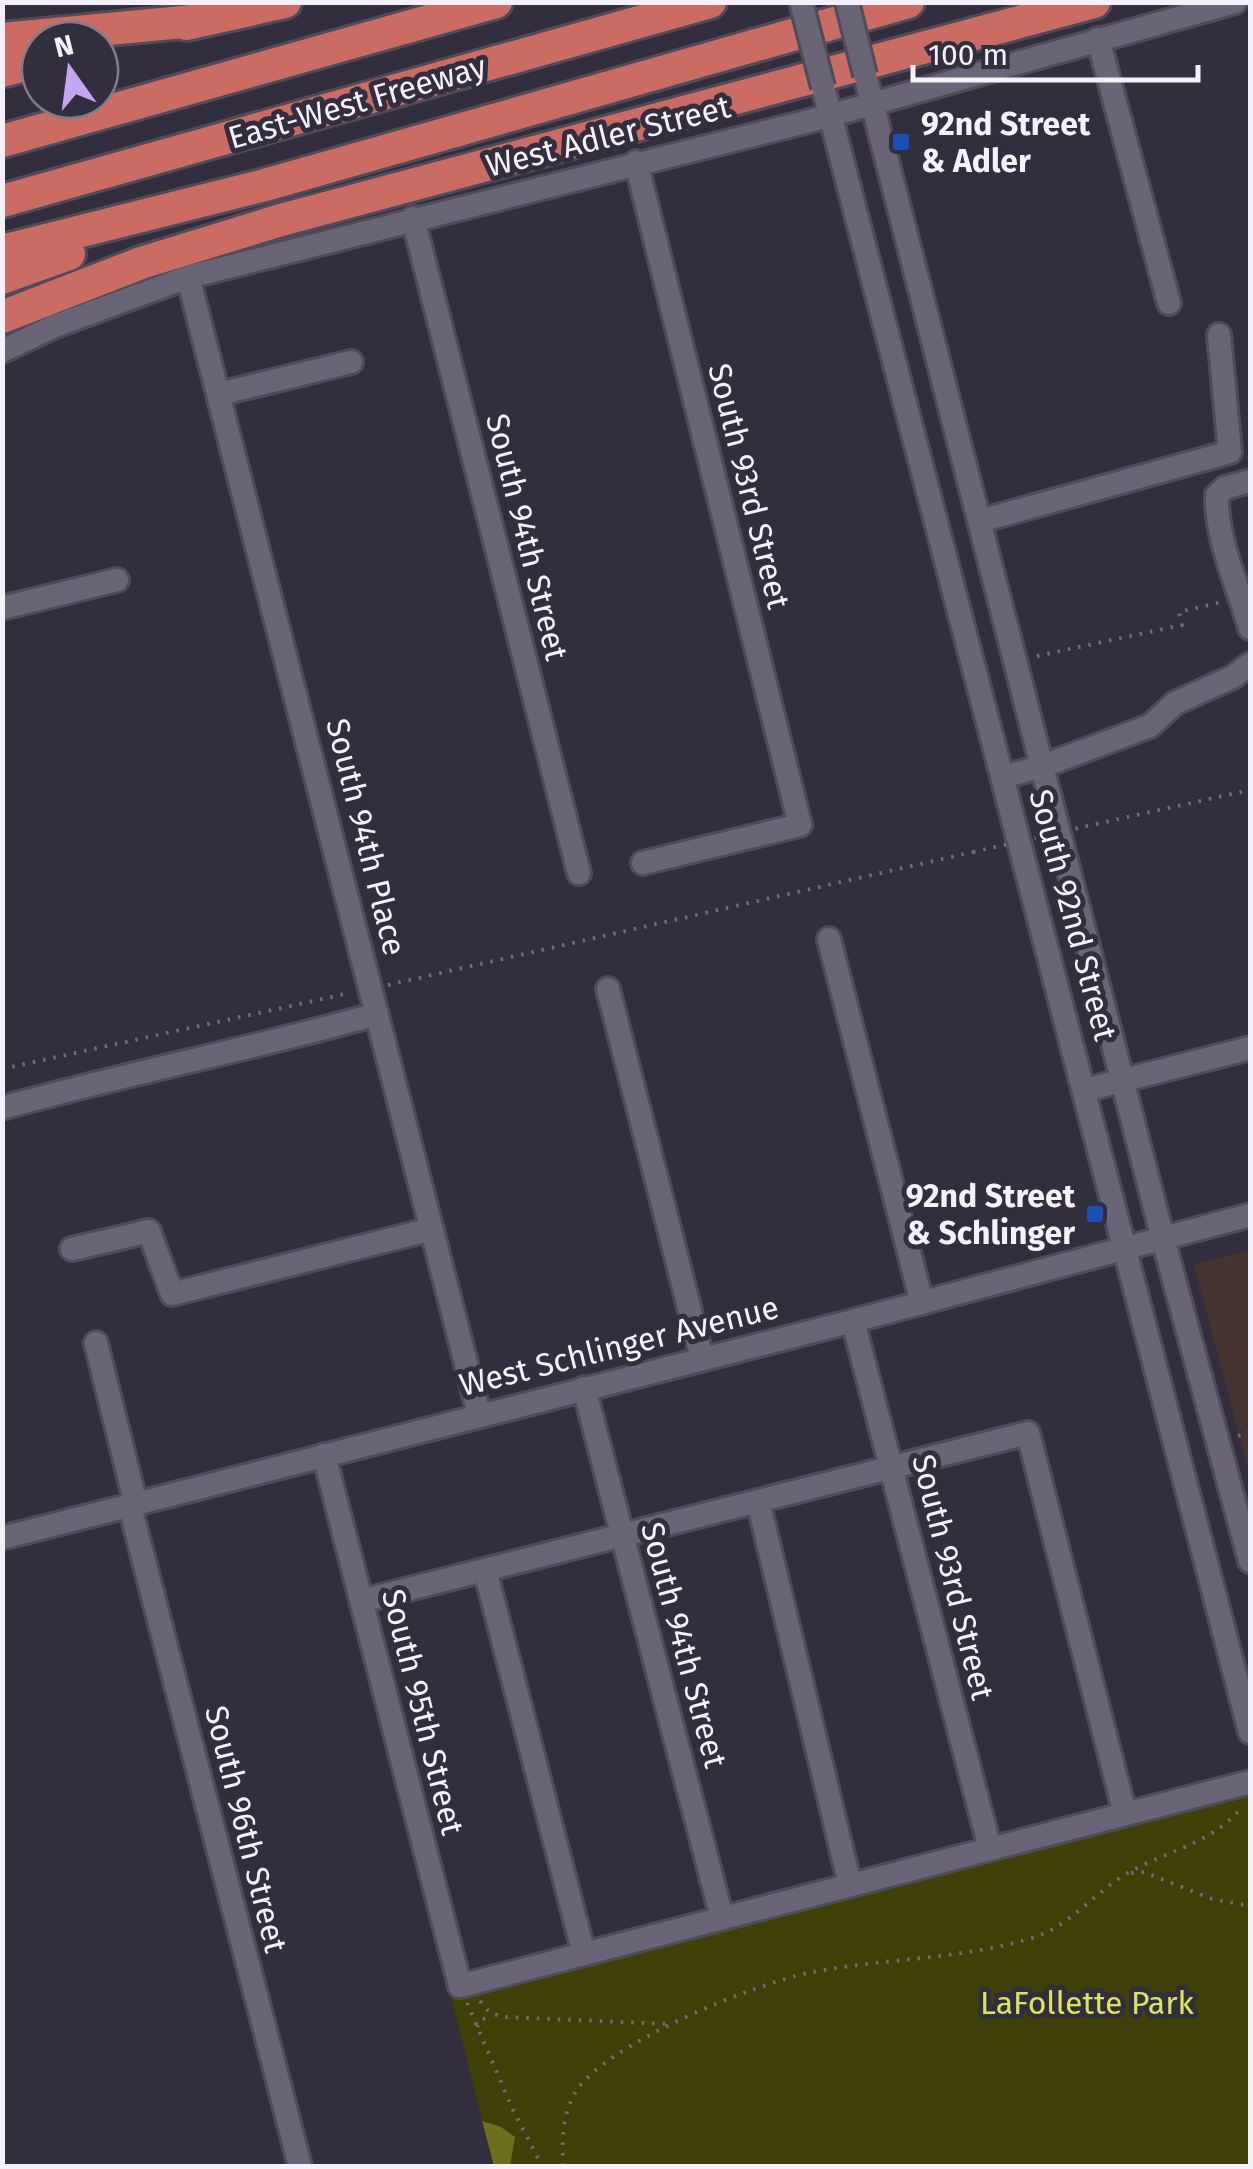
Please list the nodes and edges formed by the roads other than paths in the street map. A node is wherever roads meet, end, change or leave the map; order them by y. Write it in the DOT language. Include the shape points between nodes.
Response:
graph roads {
  1 [pos="285,2"];
  2 [pos="496,2"];
  3 [pos="710,2"];
  4 [pos="801,2"];
  5 [pos="847,2"];
  6 [pos="908,2"];
  7 [pos="1094,2"];
  8 [pos="1235,2"];
  9 [pos="204,20"];
  10 [pos="2,39"];
  11 [pos="1098,39"];
  12 [pos="120,41"];
  13 [pos="872,103"];
  14 [pos="829,116"];
  15 [pos="2,141"];
  16 [pos="636,162"];
  17 [pos="266,185"];
  18 [pos="2,201"];
  19 [pos="900,213"];
  20 [pos="413,218"];
  21 [pos="858,225"];
  22 [pos="2,251"];
  23 [pos="188,276"];
  24 [pos="2,278"];
  25 [pos="1169,303"];
  26 [pos="2,317"];
  27 [pos="1218,335"];
  28 [pos="2,351"];
  29 [pos="351,362"];
  30 [pos="219,394"];
  31 [pos="1250,482"];
  32 [pos="980,521"];
  33 [pos="116,580"];
  34 [pos="2,608"];
  35 [pos="1250,628"];
  36 [pos="1250,664"];
  37 [pos="1043,766"];
  38 [pos="1003,777"];
  39 [pos="643,863"];
  40 [pos="579,873"];
  41 [pos="829,939"];
  42 [pos="1097,974"];
  43 [pos="1057,982"];
  44 [pos="608,988"];
  45 [pos="378,1014"];
  46 [pos="1250,1048"];
  47 [pos="1125,1082"];
  48 [pos="1085,1090"];
  49 [pos="2,1108"];
  50 [pos="1250,1215"];
  51 [pos="432,1229"];
  52 [pos="1163,1239"];
  53 [pos="72,1249"];
  54 [pos="1124,1250"];
  55 [pos="922,1304"];
  56 [pos="853,1321"];
  57 [pos="96,1342"];
  58 [pos="702,1358"];
  59 [pos="584,1388"];
  60 [pos="479,1414"];
  61 [pos="1228,1441"];
  62 [pos="324,1455"];
  63 [pos="1179,1457"];
  64 [pos="891,1467"];
  65 [pos="758,1501"];
  66 [pos="133,1506"];
  67 [pos="622,1536"];
  68 [pos="2,1538"];
  69 [pos="1250,1560"];
  70 [pos="486,1570"];
  71 [pos="361,1601"];
  72 [pos="1250,1732"];
  73 [pos="1250,1782"];
  74 [pos="1125,1814"];
  75 [pos="990,1849"];
  76 [pos="850,1885"];
  77 [pos="722,1918"];
  78 [pos="584,1954"];
  79 [pos="300,2166"];
  1 -- 9 [label="highway"];
  2 -- 15 [label="highway, East-West Freeway"];
  3 -- 18 [label="highway, East-West Freeway"];
  4 -- 14 [label="street, South 92nd Street, bridge"];
  5 -- 13 [label="street, South 92nd Street, bridge"];
  6 -- 17 [label="highway"];
  7 -- 26 [label="highway" via="280,220 91,280"];
  8 -- 11 [label="street, West Adler Street"];
  9 -- 10 [label="highway"];
  9 -- 12 [label="highway"];
  11 -- 13 [label="street, West Adler Street"];
  11 -- 25 [label="street"];
  13 -- 14 [label="street, West Adler Street"];
  13 -- 19 [label="street, South 92nd Street"];
  14 -- 16 [label="street, West Adler Street"];
  14 -- 21 [label="street, South 92nd Street"];
  16 -- 20 [label="street, West Adler Street"];
  16 -- 39 [label="street, South 93rd Street" via="800,826"];
  17 -- 22 [label="highway"];
  17 -- 24 [label="highway"];
  19 -- 21 [label="street"];
  19 -- 32 [label="street, South 92nd Street"];
  20 -- 23 [label="street, West Adler Street"];
  20 -- 40 [label="street, South 94th Street"];
  21 -- 38 [label="street, South 92nd Street"];
  23 -- 28 [label="street, West Adler Street"];
  23 -- 30 [label="street, South 94th Place"];
  27 -- 32 [label="street" via="1230,452"];
  29 -- 30 [label="street"];
  30 -- 45 [label="street, South 94th Place"];
  31 -- 35 [label="street" via="1218,495 1221,537"];
  32 -- 37 [label="street, South 92nd Street"];
  33 -- 34 [label="street"];
  36 -- 37 [label="street" via="1174,703 1150,726"];
  37 -- 38 [label="street"];
  37 -- 42 [label="street, South 92nd Street"];
  38 -- 43 [label="street, South 92nd Street"];
  41 -- 55 [label="street"];
  42 -- 43 [label="street"];
  42 -- 47 [label="street, South 92nd Street"];
  43 -- 48 [label="street, South 92nd Street"];
  44 -- 58 [label="street"];
  45 -- 49 [label="street"];
  45 -- 51 [label="street, South 94th Place"];
  46 -- 47 [label="street"];
  47 -- 48 [label="street"];
  47 -- 52 [label="street, South 92nd Street"];
  48 -- 54 [label="street, South 92nd Street"];
  50 -- 52 [label="street, West Schlinger Avenue"];
  51 -- 53 [label="street" via="172,1294 149,1231"];
  51 -- 60 [label="street, South 94th Place"];
  52 -- 54 [label="street, West Schlinger Avenue"];
  52 -- 61 [label="street, South 92nd Street"];
  54 -- 55 [label="street, West Schlinger Avenue"];
  54 -- 63 [label="street, South 92nd Street"];
  55 -- 56 [label="street, West Schlinger Avenue"];
  56 -- 58 [label="street, West Schlinger Avenue"];
  56 -- 64 [label="street, South 93rd Street"];
  57 -- 66 [label="street, South 96th Street"];
  58 -- 59 [label="street, West Schlinger Avenue"];
  59 -- 60 [label="street, West Schlinger Avenue"];
  59 -- 67 [label="street, South 94th Street"];
  60 -- 62 [label="street, West Schlinger Avenue"];
  61 -- 63 [label="street"];
  61 -- 69 [label="street, South 92nd Street"];
  62 -- 66 [label="street, West Schlinger Avenue"];
  62 -- 71 [label="street, South 95th Street"];
  63 -- 72 [label="street, South 92nd Street"];
  64 -- 65 [label="street"];
  64 -- 74 [label="street" via="1028,1432"];
  64 -- 75 [label="street, South 93rd Street"];
  65 -- 67 [label="street"];
  65 -- 76 [label="street"];
  66 -- 68 [label="street, West Schlinger Avenue"];
  66 -- 79 [label="street, South 96th Street"];
  67 -- 70 [label="street"];
  67 -- 77 [label="street, South 94th Street"];
  70 -- 71 [label="street"];
  70 -- 78 [label="street"];
  71 -- 78 [label="street, South 95th Street" via="466,1984"];
  73 -- 74 [label="street"];
  74 -- 75 [label="street"];
  75 -- 76 [label="street"];
  76 -- 77 [label="street"];
  77 -- 78 [label="street"];
}
